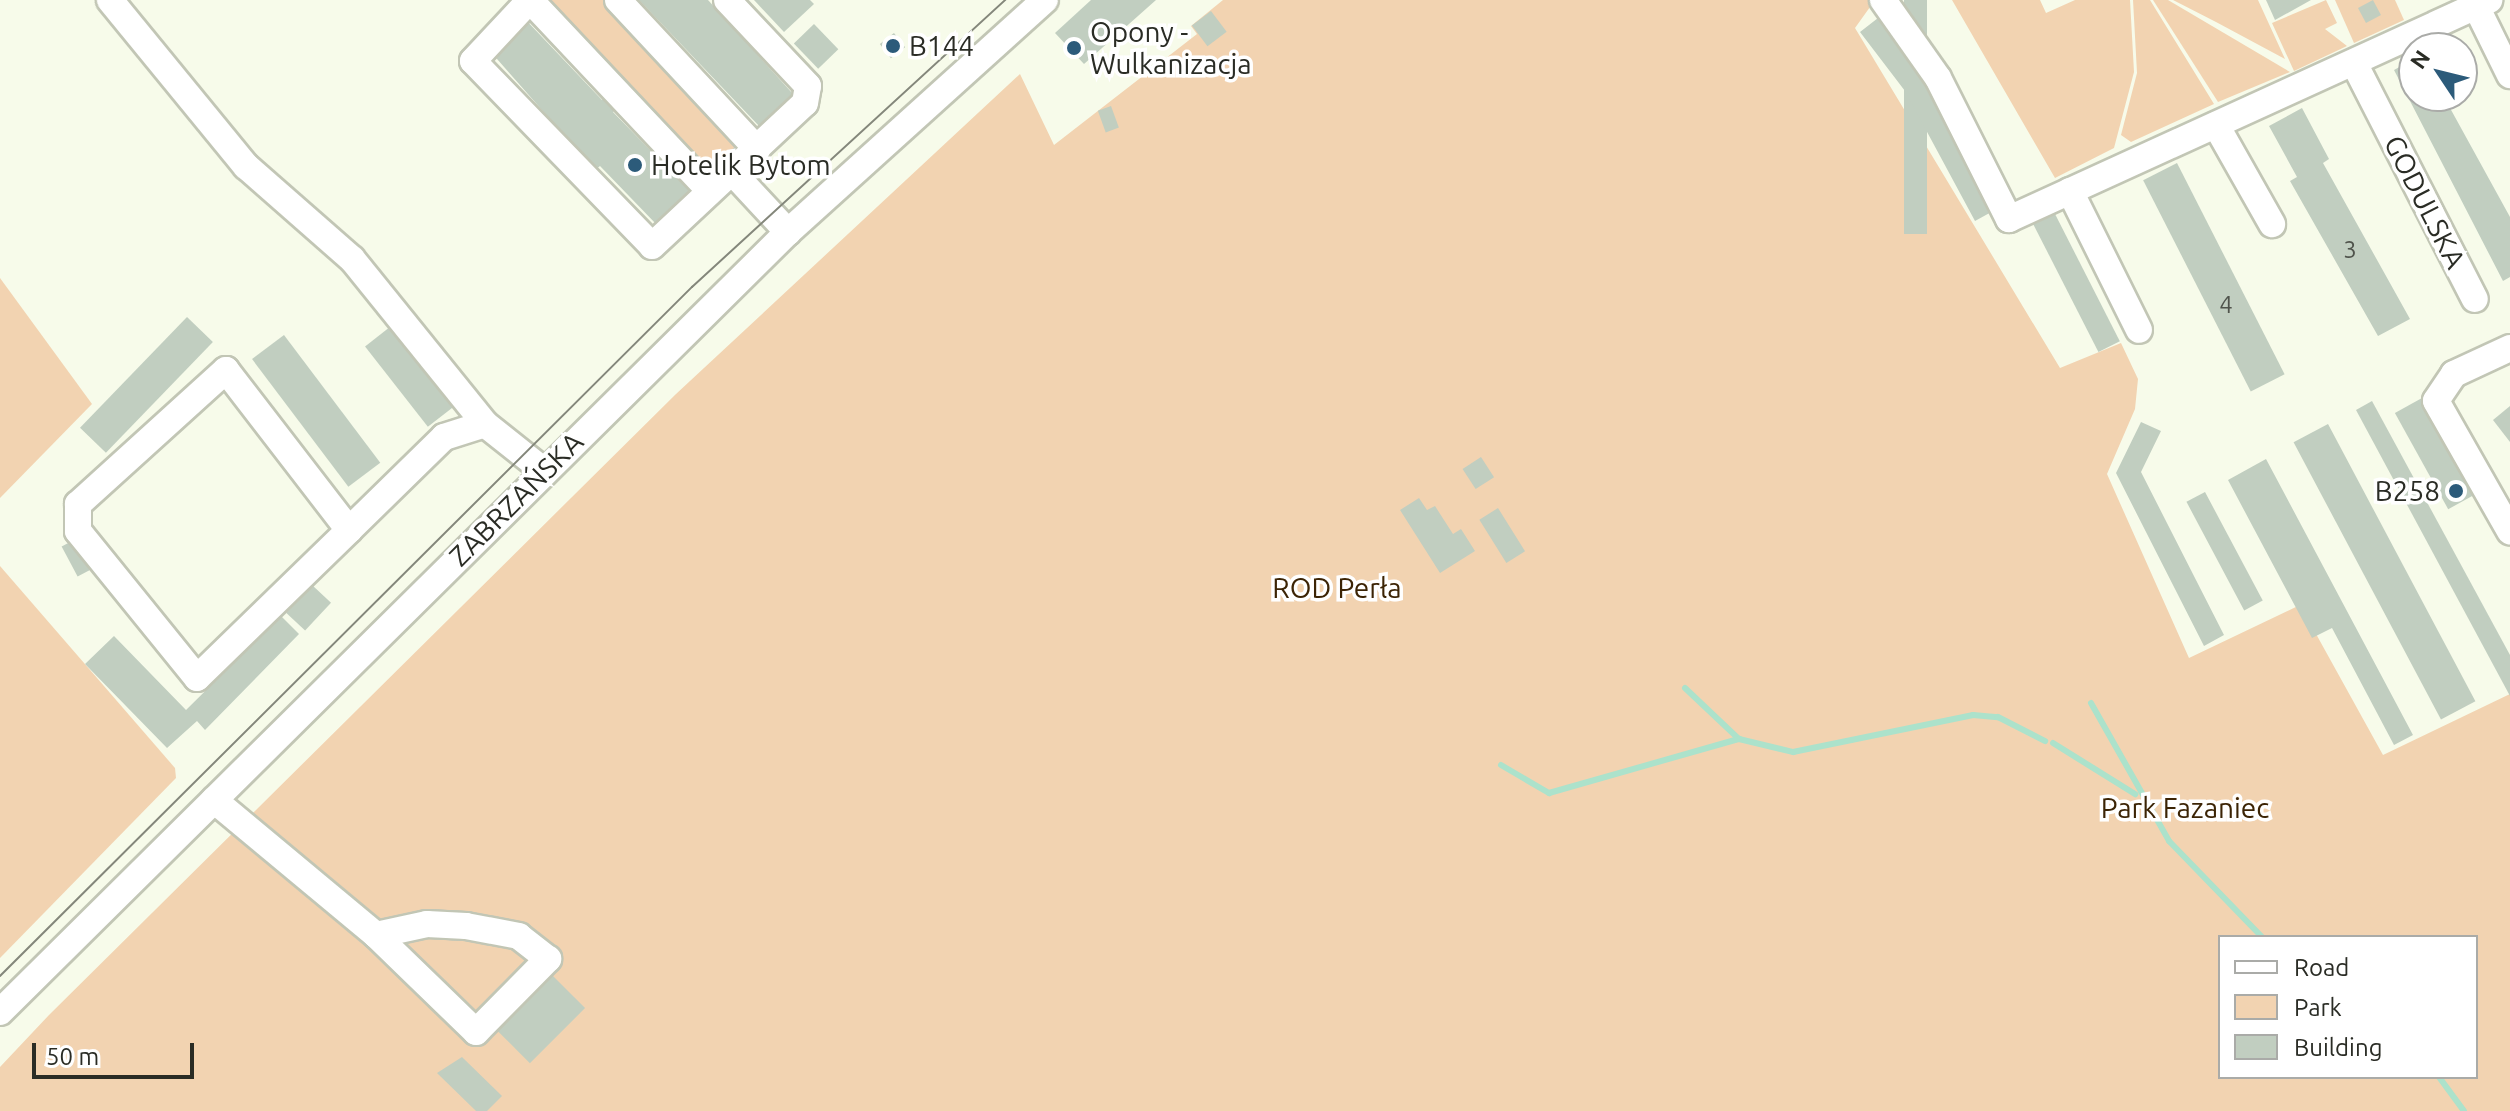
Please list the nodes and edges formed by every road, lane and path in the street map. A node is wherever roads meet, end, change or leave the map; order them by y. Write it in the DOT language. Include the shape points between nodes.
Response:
graph roads {
  1 [pos="110,0"];
  2 [pos="529,0"];
  3 [pos="618,0"];
  4 [pos="727,0"];
  5 [pos="1045,0"];
  6 [pos="1883,0"];
  7 [pos="2482,3"];
  8 [pos="2354,63"];
  9 [pos="2510,75"];
  10 [pos="2216,125"];
  11 [pos="757,149"];
  12 [pos="735,175"];
  13 [pos="709,190"];
  14 [pos="2070,191"];
  15 [pos="2272,224"];
  16 [pos="788,232"];
  17 [pos="2475,299"];
  18 [pos="2139,330"];
  19 [pos="2510,348"];
  20 [pos="485,424"];
  21 [pos="544,471"];
  22 [pos="2480,479"];
  23 [pos="2510,488"];
  24 [pos="349,530"];
  25 [pos="2510,531"];
  26 [pos="214,800"];
  27 [pos="376,935"];
  28 [pos="0,1012"];
  1 -- 20 [label="street" via="246,166 352,259"];
  2 -- 13 [label="street"];
  2 -- 13 [label="street" via="473,61 639,239 652,246"];
  3 -- 11 [label="street"];
  4 -- 11 [label="street" via="808,86 805,103"];
  5 -- 16 [label="street, ZABRZAŃSKA"];
  6 -- 14 [label="street" via="1938,78 2009,219"];
  7 -- 8 [label="street"];
  7 -- 9 [label="street"];
  8 -- 10 [label="street"];
  8 -- 17 [label="street, GODULSKA"];
  10 -- 14 [label="street"];
  10 -- 15 [label="street"];
  11 -- 12 [label="street"];
  12 -- 13 [label="street"];
  12 -- 16 [label="street"];
  14 -- 18 [label="street"];
  16 -- 21 [label="street, ZABRZAŃSKA"];
  19 -- 22 [label="street" via="2454,374 2436,401"];
  20 -- 21 [label="street"];
  20 -- 24 [label="street" via="444,437"];
  21 -- 26 [label="street, ZABRZAŃSKA"];
  22 -- 23 [label="street"];
  22 -- 25 [label="street"];
  24 -- 24 [label="street" via="197,678 78,531 78,504 226,370"];
  26 -- 27 [label="street"];
  26 -- 28 [label="street, ZABRZAŃSKA"];
  27 -- 27 [label="street" via="476,1032 548,959 519,936 466,926 427,924"];
}
